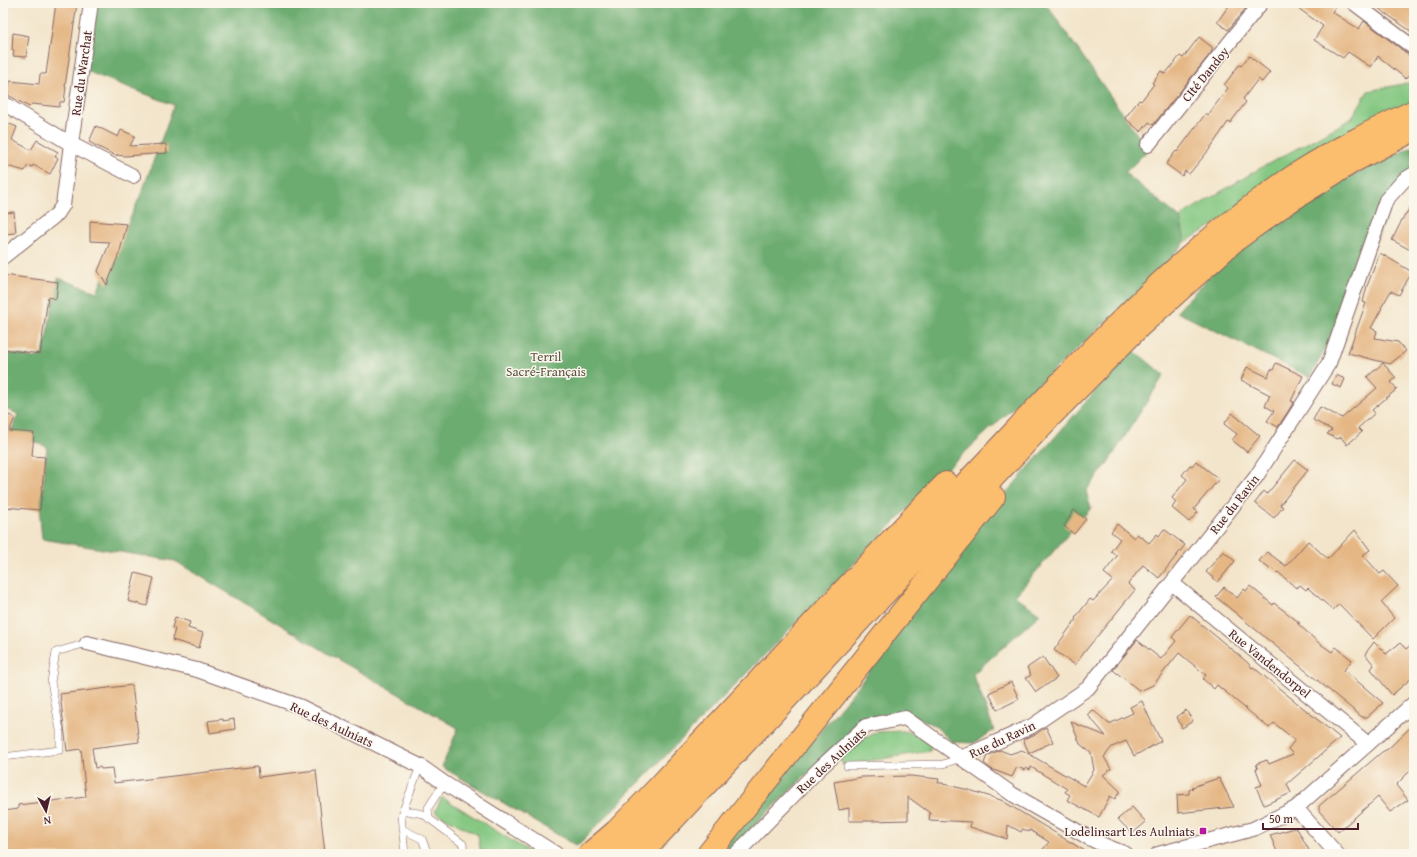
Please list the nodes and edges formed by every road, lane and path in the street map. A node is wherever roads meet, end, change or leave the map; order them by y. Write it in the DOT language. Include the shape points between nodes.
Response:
graph roads {
  1 [pos="91,3"];
  2 [pos="1261,3"];
  3 [pos="1354,3"];
  4 [pos="1414,48"];
  5 [pos="3,103"];
  6 [pos="1414,111"];
  7 [pos="1414,130"];
  8 [pos="71,144"];
  9 [pos="1148,145"];
  10 [pos="1414,174"];
  11 [pos="133,176"];
  12 [pos="3,257"];
  13 [pos="1052,391"];
  14 [pos="1052,415"];
  15 [pos="1172,583"];
  16 [pos="87,643"];
  17 [pos="1414,703"];
  18 [pos="1368,744"];
  19 [pos="3,757"];
  20 [pos="961,758"];
  21 [pos="420,766"];
  22 [pos="847,766"];
  23 [pos="444,783"];
  24 [pos="1296,808"];
  25 [pos="403,810"];
  26 [pos="430,819"];
  27 [pos="402,829"];
  28 [pos="628,852"];
  29 [pos="405,854"];
  30 [pos="428,854"];
  31 [pos="464,854"];
  32 [pos="556,854"];
  33 [pos="589,854"];
  34 [pos="708,854"];
  35 [pos="736,854"];
  36 [pos="1126,854"];
  37 [pos="1158,854"];
  38 [pos="1337,854"];
  1 -- 8 [label="street, Rue du Warchat"];
  2 -- 9 [label="street, CIté Dandoy"];
  3 -- 4 [label="street"];
  5 -- 8 [label="street"];
  6 -- 13 [label="highway" via="1333,152 1254,204 1187,258 1132,309"];
  7 -- 14 [label="highway" via="1312,186 1233,242 1140,326"];
  8 -- 11 [label="street"];
  8 -- 12 [label="street, Rue du Warchat" via="63,205 56,214"];
  10 -- 15 [label="street, Rue du Ravin" via="1404,180 1386,200 1329,363 1256,477"];
  13 -- 28 [label="highway"];
  13 -- 33 [label="highway" via="1010,420 923,506 652,794"];
  14 -- 28 [label="highway"];
  14 -- 34 [label="highway" via="1018,467"];
  15 -- 18 [label="street, Rue Vandendorpel"];
  15 -- 20 [label="street, Rue du Ravin" via="1088,688 1032,726"];
  16 -- 19 [label="lane" via="56,652 51,682 60,730 60,750"];
  16 -- 21 [label="street, Rue des Aulniats" via="197,670 299,706"];
  17 -- 18 [label="street"];
  18 -- 24 [label="street"];
  20 -- 22 [label="lane, Rue des Aulniats" via="943,764"];
  20 -- 35 [label="street, Rue des Aulniats" via="905,718 866,726 820,768"];
  20 -- 36 [label="street, Rue des Aulniats" via="1012,794 1108,848"];
  21 -- 23 [label="street, Rue des Aulniats"];
  21 -- 25 [label="lane"];
  23 -- 26 [label="lane" via="428,808"];
  23 -- 32 [label="street, Rue des Aulniats"];
  24 -- 37 [label="street" via="1253,829"];
  24 -- 38 [label="street"];
  25 -- 26 [label="lane" via="423,814"];
  25 -- 27 [label="lane"];
  26 -- 31 [label="lane" via="463,844"];
  27 -- 29 [label="lane"];
  27 -- 30 [label="lane" via="422,839"];
}
